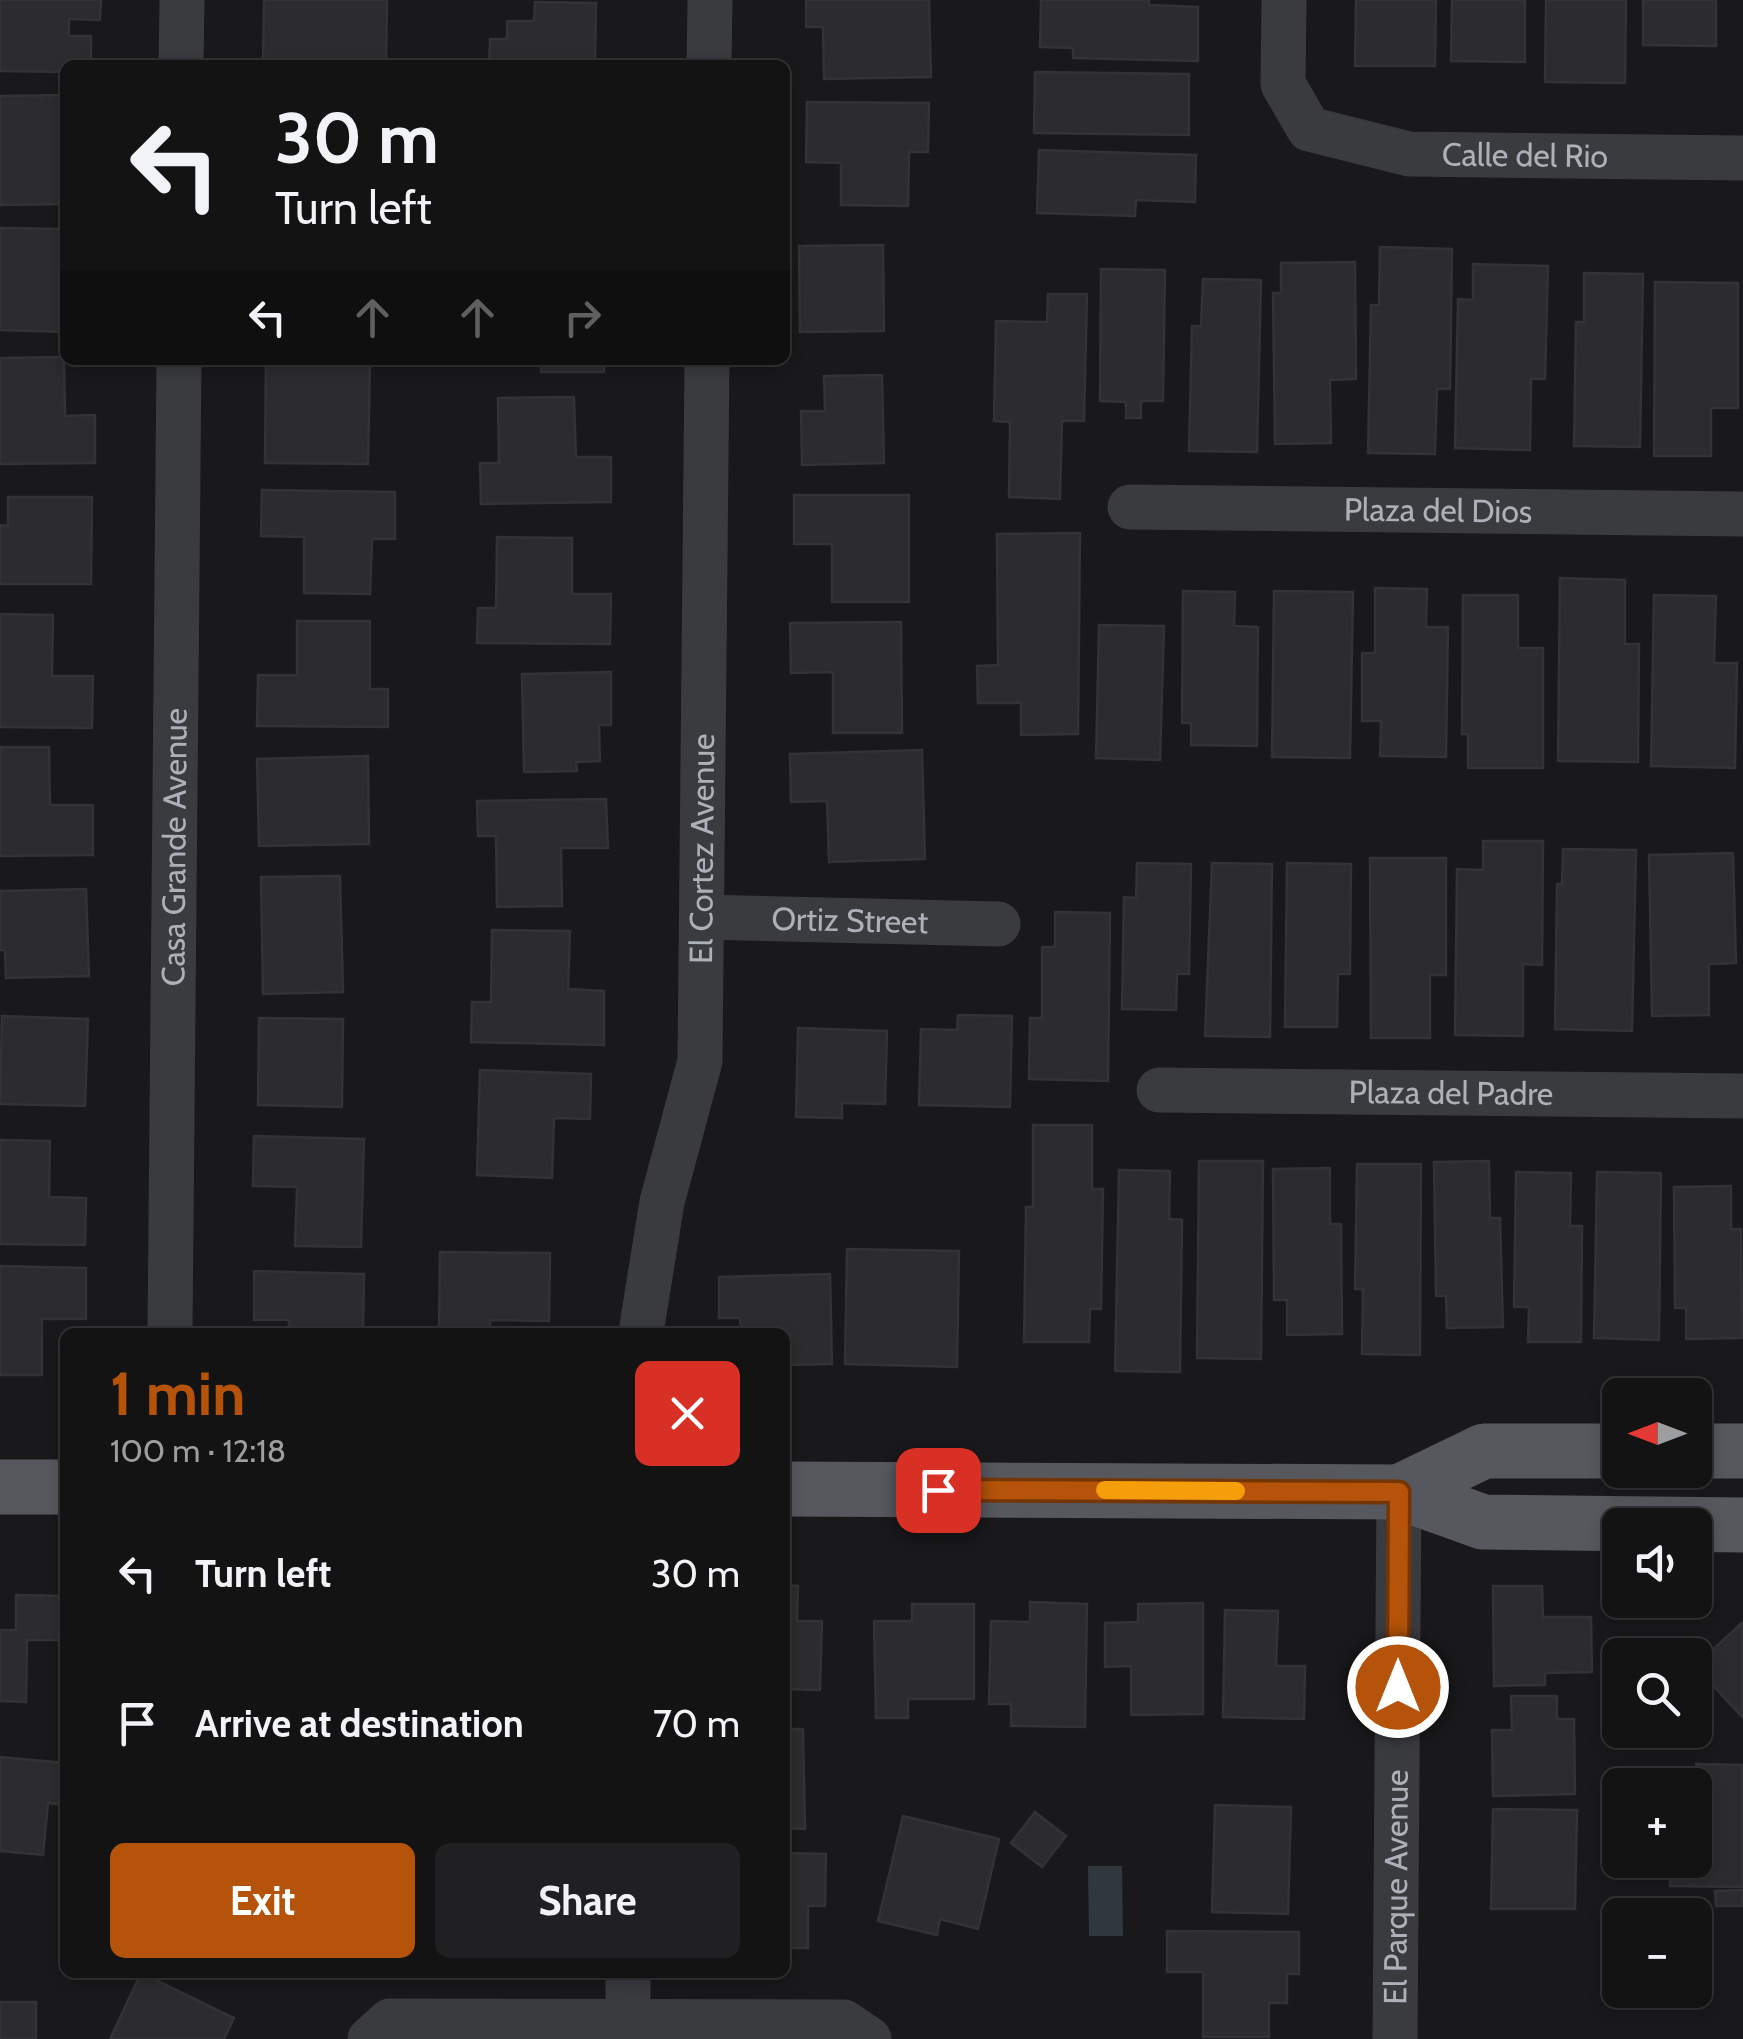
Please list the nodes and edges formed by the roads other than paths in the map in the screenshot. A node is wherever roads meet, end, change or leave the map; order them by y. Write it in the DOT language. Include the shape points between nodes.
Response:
graph roads {
  1 [pos="182,0"];
  2 [pos="710,0"];
  3 [pos="1284,0"];
  4 [pos="181,60"];
  5 [pos="709,60"];
  6 [pos="1743,158"];
  7 [pos="179,365"];
  8 [pos="707,365"];
  9 [pos="1130,507"];
  10 [pos="1743,514"];
  11 [pos="702,917"];
  12 [pos="998,924"];
  13 [pos="1159,1090"];
  14 [pos="1743,1096"];
  15 [pos="170,1328"];
  16 [pos="642,1328"];
  17 [pos="1602,1451"];
  18 [pos="1712,1451"];
  19 [pos="1743,1451"];
  20 [pos="0,1487"];
  21 [pos="60,1487"];
  22 [pos="790,1489"];
  23 [pos="1399,1492"];
  24 [pos="1743,1525"];
  25 [pos="628,1978"];
  26 [pos="628,2020"];
  27 [pos="370,2039"];
  28 [pos="869,2039"];
  29 [pos="1395,2039"];
  1 -- 4 [label="street"];
  2 -- 5 [label="street"];
  3 -- 6 [label="street, Calle del Rio" via="1283,84 1309,129 1409,154"];
  7 -- 15 [label="street, Casa Grande Avenue"];
  8 -- 11 [label="street, El Cortez Avenue"];
  9 -- 10 [label="street, Plaza del Dios"];
  11 -- 12 [label="street, Ortiz Street"];
  11 -- 16 [label="street, El Cortez Avenue" via="700,1061 662,1202"];
  13 -- 14 [label="street, Plaza del Padre"];
  17 -- 23 [label="main road" via="1484,1451"];
  18 -- 19 [label="main road"];
  20 -- 21 [label="main road"];
  22 -- 23 [label="main road"];
  23 -- 24 [label="main road" via="1483,1522"];
  23 -- 29 [label="street, El Parque Avenue"];
  25 -- 26 [label="street"];
  26 -- 27 [label="street" via="390,2021"];
  26 -- 28 [label="street" via="844,2022"];
}
